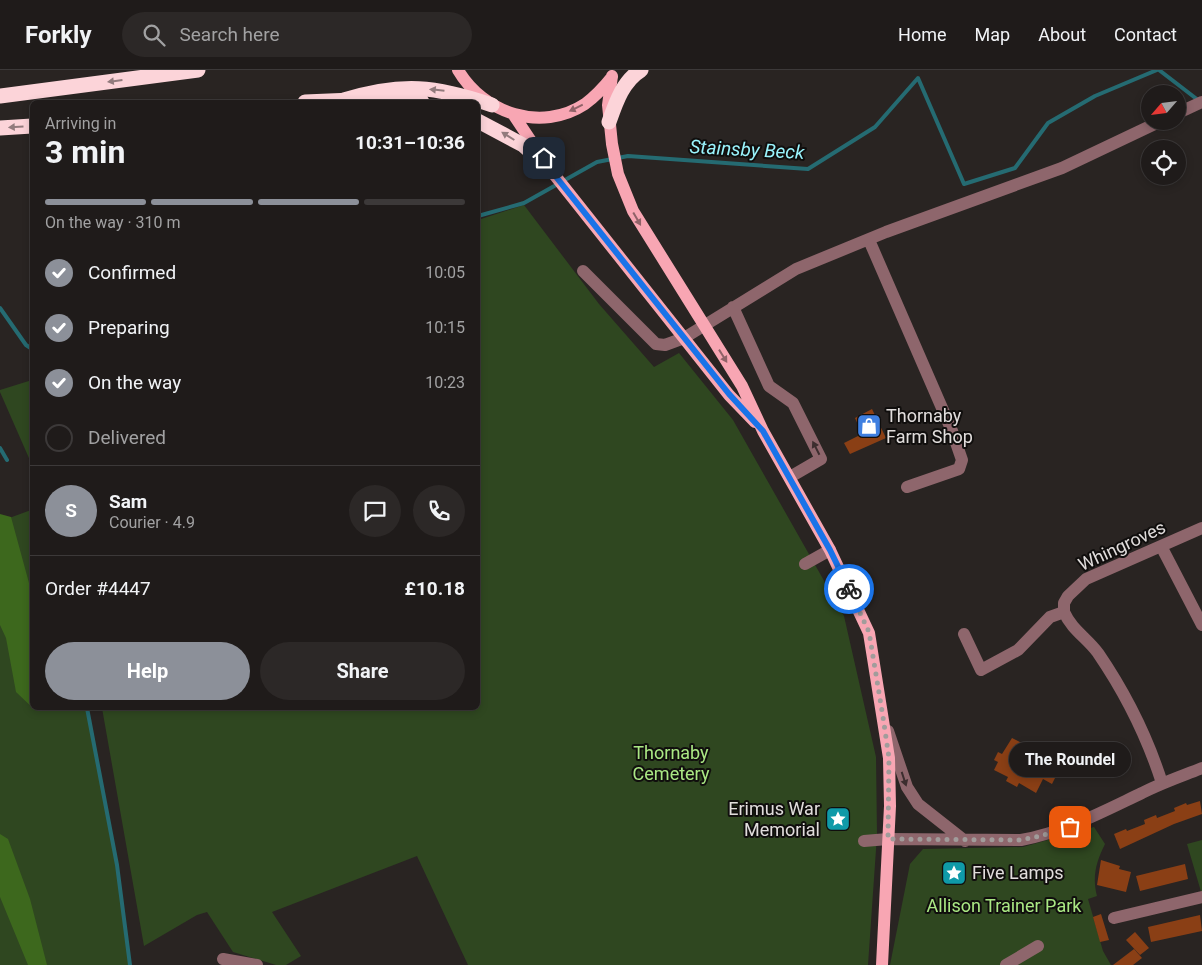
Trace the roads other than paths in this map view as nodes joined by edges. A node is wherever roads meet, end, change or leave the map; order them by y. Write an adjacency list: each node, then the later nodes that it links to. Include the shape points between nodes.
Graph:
1 (198, 70): 5 (highway, one-way to 5)
2 (458, 70): 11 (main road, via 466,83)
3 (641, 70): 15 (highway, via 627,82)
4 (614, 73): 13 (main road, one-way to 13, via 599,93 565,114 533,118); 15 (main road, via 608,105)
5 (0, 96)
6 (344, 100): 7 (highway); 8 (highway, one-way to 6, via 457,93 415,88 368,92)
7 (406, 100)
8 (477, 100)
9 (480, 101): 11 (highway, one-way to 9)
10 (1202, 102): 12 (street)
11 (492, 105): 13 (main road)
12 (1186, 109)
13 (513, 114): 19 (main road)
14 (480, 121): 19 (highway, one-way to 14, via 522,145)
15 (609, 122): 23 (main road, one-way to 23, via 618,174 633,211)
16 (30, 126): 17 (highway, one-way to 17)
17 (0, 128)
18 (1142, 130): 20 (street, via 1062,168)
19 (551, 170): 24 (main road)
20 (869, 240): 22 (street, via 796,270); 27 (street, via 962,460 959,469)
21 (584, 271): 24 (street, via 656,344 665,345)
22 (733, 307): 23 (street); 26 (street, one-way to 22, via 821,459 793,402 769,386)
23 (704, 326): 24 (street); 25 (main road, one-way to 25, via 742,386)
24 (684, 338): 25 (main road)
25 (763, 431): 26 (main road)
26 (790, 477): 30 (main road)
27 (907, 487)
28 (1202, 528): 29 (street, Whingroves)
29 (1161, 546): 32 (street, Whingroves, via 1086,580 1068,596); 33 (street)
30 (830, 550): 31 (street); 35 (main road, via 869,632)
31 (805, 564)
32 (1064, 612): 34 (street, via 1050,618 1018,650 982,670); 37 (street, via 1070,624 1096,650 1128,699)
33 (1202, 625)
34 (964, 634)
35 (883, 717): 38 (main road, via 889,758); 40 (street, one-way to 40, via 907,787 918,804)
36 (1202, 768): 37 (street)
37 (1162, 783): 40 (street, via 1076,824 1040,836 1021,840)
38 (888, 839): 39 (street); 40 (street); 46 (main road)
39 (864, 841)
40 (965, 841)
41 (1202, 897): 42 (street)
42 (1114, 918)
43 (1038, 946): 47 (street)
44 (223, 959): 45 (street)
45 (257, 965)
46 (882, 965)
47 (1006, 965)

